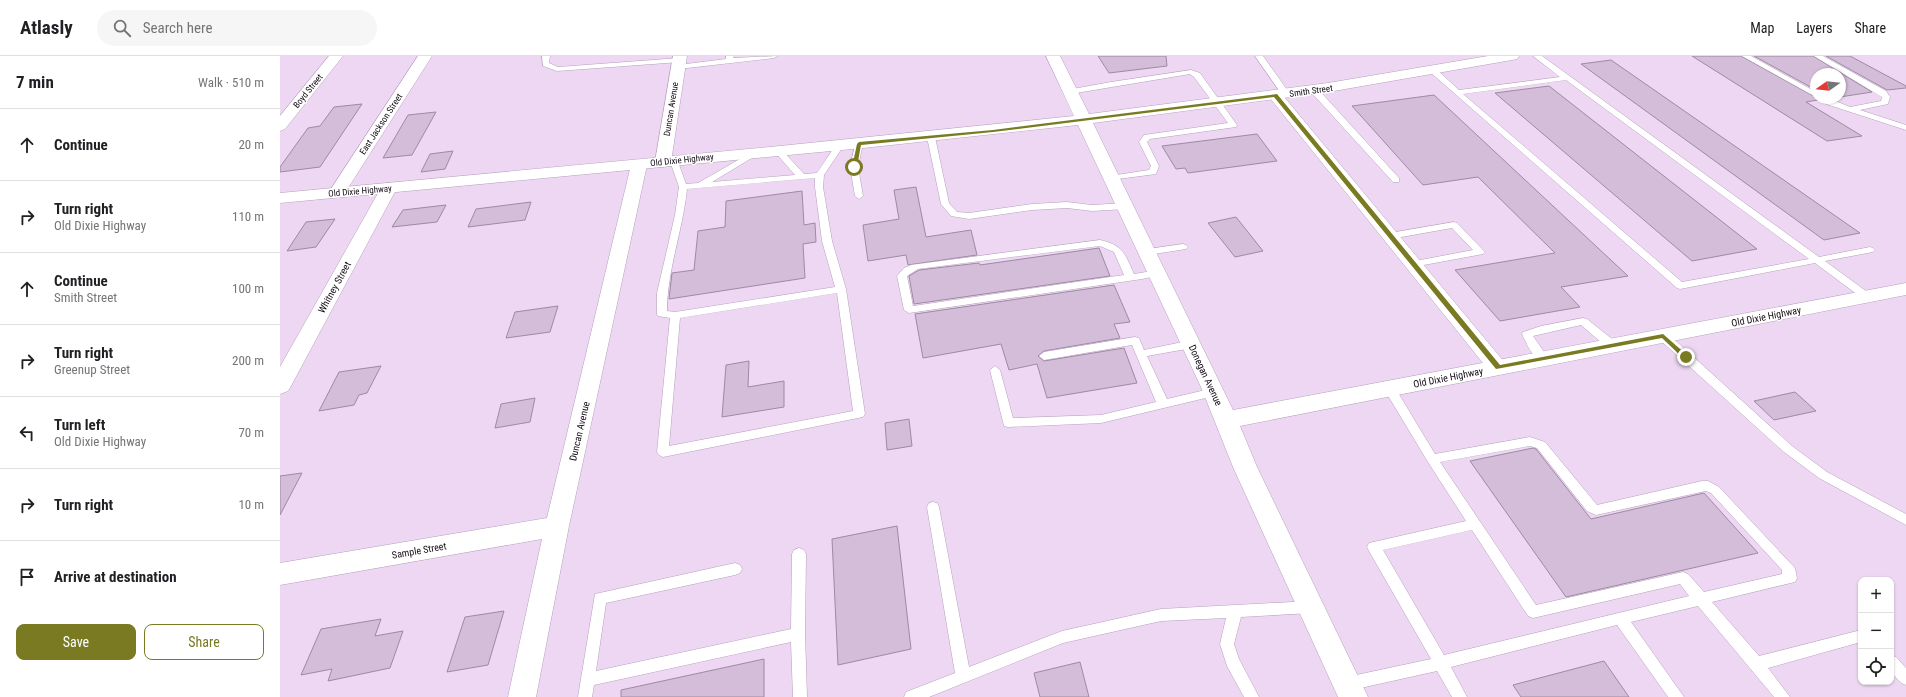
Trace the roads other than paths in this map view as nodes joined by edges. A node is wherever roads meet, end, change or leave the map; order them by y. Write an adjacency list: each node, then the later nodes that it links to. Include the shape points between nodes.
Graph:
1 (336, 56): 24 (street, Boyd Street)
2 (425, 56): 40 (street, East Jackson Street)
3 (546, 56): 12 (lane, via 546,64 557,69)
4 (774, 56): 11 (lane)
5 (1053, 56): 16 (street, Donegan Avenue)
6 (1259, 56): 19 (lane)
7 (1512, 56): 13 (street, Smith Street)
8 (1537, 56): 14 (lane)
9 (1746, 56): 18 (lane)
10 (1818, 56): 22 (lane, via 1886,97 1884,102)
11 (730, 58): 12 (lane)
12 (680, 61): 31 (street, Duncan Avenue)
13 (1433, 71): 15 (street, Smith Street); 17 (lane)
14 (1566, 78): 17 (lane); 48 (lane)
15 (1314, 90): 19 (street, Smith Street); 36 (lane)
16 (1070, 92): 20 (lane, via 1191,72 1197,75); 23 (street, Donegan Avenue)
17 (1458, 92): 48 (lane, via 1680,286)
18 (1810, 92)
19 (1280, 95): 20 (street, Smith Street); 44 (street)
20 (1217, 103): 23 (street, Smith Street); 35 (lane, via 1233,125 1147,137 1143,142 1155,166 1153,172)
21 (1837, 104): 22 (lane)
22 (1850, 109): 25 (lane)
23 (1084, 119): 26 (street, Old Dixie Highway); 35 (street, Donegan Avenue)
24 (280, 126)
25 (1906, 128)
26 (931, 137): 27 (street, Old Dixie Highway); 43 (lane, via 945,204 954,214 969,216 1067,205 1092,208)
27 (859, 144): 28 (street, Old Dixie Highway); 41 (lane, via 854,167)
28 (840, 145): 29 (street, Old Dixie Highway); 33 (lane)
29 (778, 151): 30 (street, Old Dixie Highway); 34 (lane)
30 (752, 154): 31 (street, Old Dixie Highway); 37 (lane)
31 (668, 162): 32 (street, Old Dixie Highway); 38 (lane)
32 (639, 165): 39 (street, Old Dixie Highway); 73 (street, Duncan Avenue)
33 (820, 175): 34 (lane); 52 (lane, via 819,187 827,241)
34 (802, 177): 37 (lane)
35 (1112, 178): 43 (street, Donegan Avenue)
36 (1396, 180)
37 (700, 185): 38 (lane)
38 (683, 187): 55 (lane, via 680,215 662,293 662,314)
39 (389, 188): 40 (street, Old Dixie Highway); 64 (street, Whitney Street)
40 (337, 192): 42 (street, Old Dixie Highway)
41 (860, 196)
42 (280, 198)
43 (1126, 206): 47 (street, Donegan Avenue)
44 (1390, 236): 49 (street); 49 (lane, via 1454,225 1480,252)
45 (1183, 247): 47 (lane)
46 (1870, 250): 48 (lane)
47 (1148, 252): 50 (street, Donegan Avenue)
48 (1816, 261): 54 (lane)
49 (1413, 264): 62 (street)
50 (1158, 273): 51 (lane); 57 (street, Donegan Avenue)
51 (1130, 277): 51 (lane, via 909,310 902,276 913,267 1100,243 1117,248)
52 (841, 289): 55 (lane); 55 (lane, via 859,414 662,452)
53 (1906, 289): 54 (street, Old Dixie Highway)
54 (1866, 296): 56 (street, Old Dixie Highway)
55 (675, 316)
56 (1663, 336): 58 (street, Old Dixie Highway); 71 (lane, via 1788,449 1823,475)
57 (1192, 344): 59 (lane); 66 (street, Donegan Avenue)
58 (1613, 346): 61 (street, Old Dixie Highway); 61 (lane, via 1583,321 1527,334)
59 (1141, 354): 60 (lane, via 1135,341); 67 (lane)
60 (1044, 356)
61 (1544, 359): 62 (street, Old Dixie Highway)
62 (1498, 368): 65 (street, Old Dixie Highway)
63 (995, 370): 67 (lane, via 1008,423 1101,419)
64 (280, 386)
65 (1390, 389): 68 (street, Old Dixie Highway); 69 (lane)
66 (1214, 392): 67 (lane); 68 (street, Donegan Avenue)
67 (1164, 404)
68 (1226, 420): 78 (street, Donegan Avenue, via 1245,467)
69 (1432, 459): 72 (lane); 77 (lane, via 1523,442 1536,442 1596,510 1708,486 1715,490 1788,568 1790,578)
70 (933, 507): 86 (lane)
71 (1906, 520)
72 (1475, 524): 77 (lane, via 1533,612 1683,578); 83 (lane, via 1374,547)
73 (557, 526): 76 (street, Sample Street); 90 (street, Duncan Avenue)
74 (799, 554): 81 (lane)
75 (735, 569): 88 (lane, via 600,598)
76 (280, 574)
77 (1700, 599): 80 (lane); 84 (lane)
78 (1311, 607): 79 (lane); 89 (street, Donegan Avenue)
79 (1235, 611): 86 (lane, via 1161,615 1062,637); 94 (lane, via 1227,644 1232,661)
80 (1620, 618): 83 (lane); 96 (lane)
81 (798, 634): 88 (lane); 92 (lane)
82 (1858, 637): 84 (lane)
83 (1441, 664): 89 (lane); 95 (lane)
84 (1756, 664): 97 (lane)
85 (1894, 665): 87 (lane)
86 (963, 676): 93 (lane)
87 (1906, 678)
88 (587, 680): 91 (lane)
89 (1350, 690)
90 (522, 697)
91 (585, 697)
92 (800, 697)
93 (910, 697)
94 (1252, 697)
95 (1460, 697)
96 (1678, 697)
97 (1783, 697)

